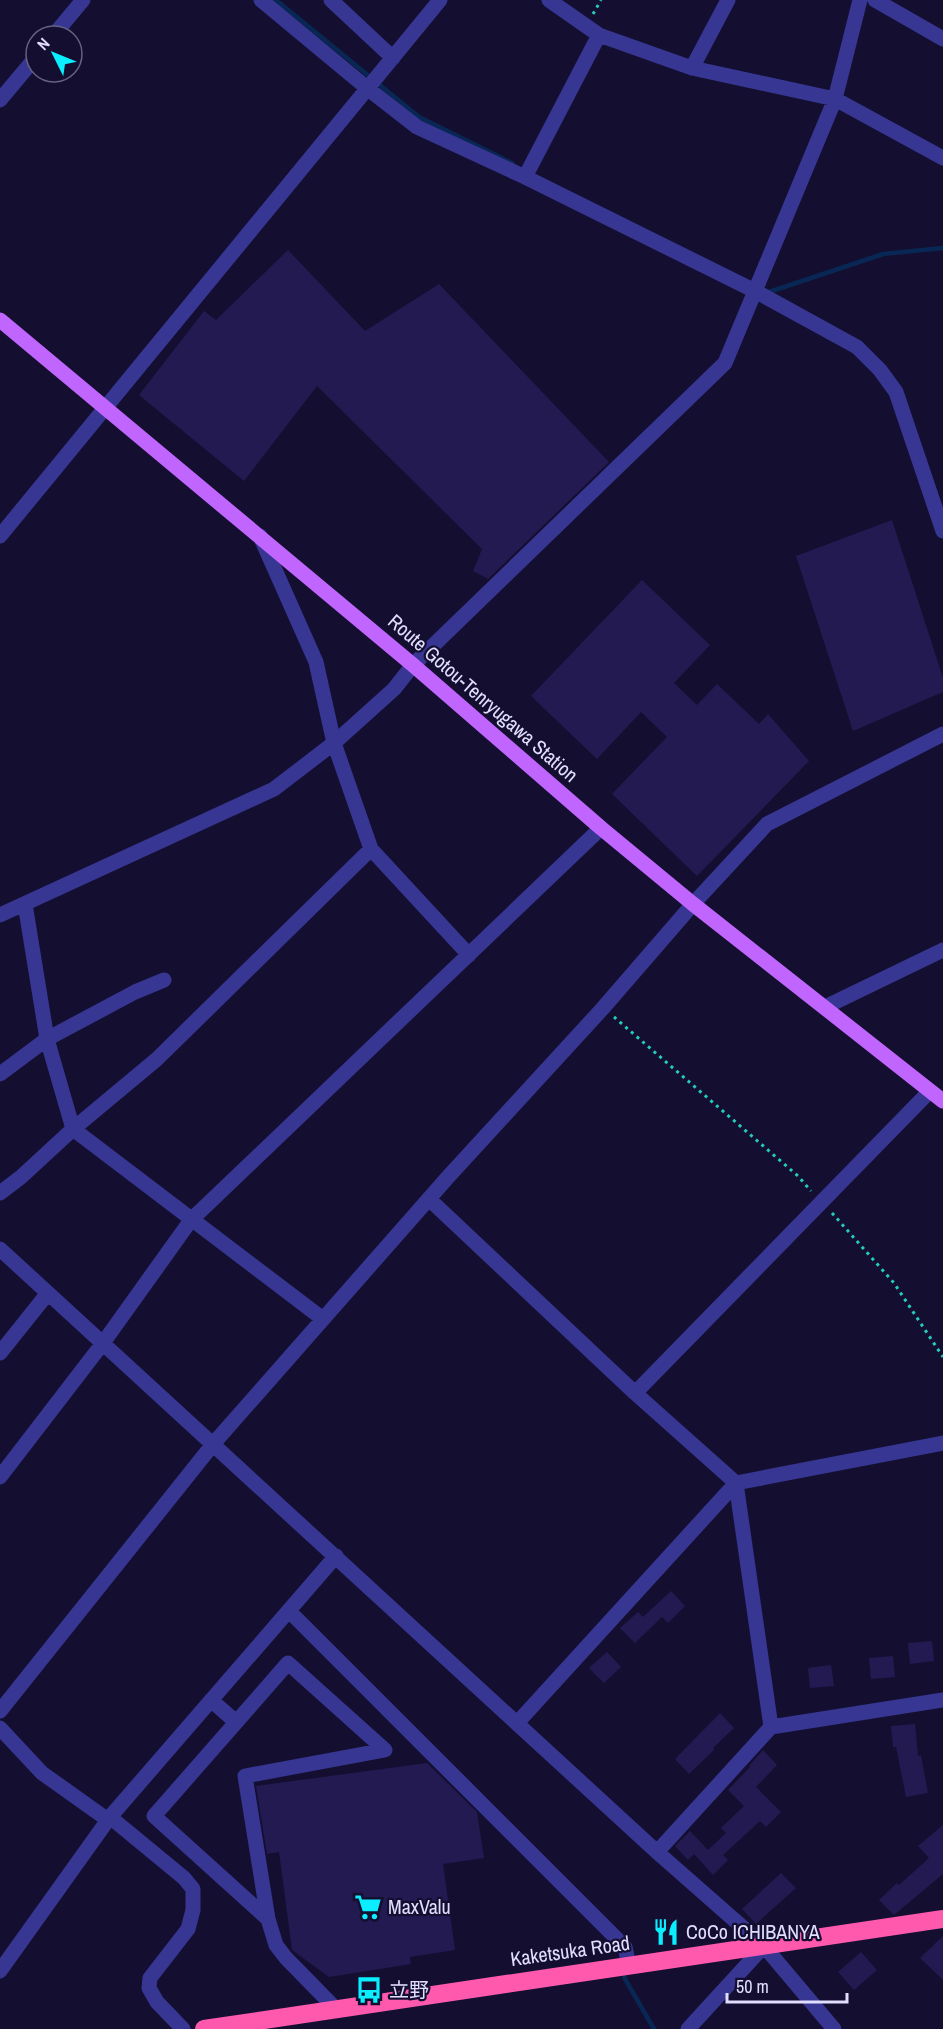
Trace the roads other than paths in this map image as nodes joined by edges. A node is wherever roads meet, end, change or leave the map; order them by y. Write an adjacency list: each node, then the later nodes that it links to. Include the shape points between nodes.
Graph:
1 (83, 0): 9 (street)
2 (261, 0): 15 (street)
3 (331, 0): 12 (street)
4 (440, 0): 12 (street)
5 (549, 0): 10 (street)
6 (728, 0): 13 (street)
7 (860, 0): 16 (street)
8 (875, 0): 11 (street)
9 (63, 24)
10 (599, 35): 13 (street); 19 (street)
11 (943, 39)
12 (393, 57): 15 (street)
13 (692, 68): 16 (street)
14 (24, 71): 17 (street)
15 (367, 88): 19 (street, via 417,127); 22 (street)
16 (834, 99): 18 (street); 20 (street)
17 (0, 100)
18 (943, 158)
19 (525, 177): 20 (street)
20 (755, 291): 23 (street, via 857,347 880,370 896,392); 26 (street, via 725,363)
21 (0, 320): 22 (main road, Route Gotou-Tenryugawa Station)
22 (106, 408): 24 (street); 25 (main road, Route Gotou-Tenryugawa Station)
23 (943, 531)
24 (0, 536)
25 (260, 536): 26 (main road, Route Gotou-Tenryugawa Station); 28 (street, via 316,662)
26 (413, 665): 28 (street, via 394,690); 29 (main road, Route Gotou-Tenryugawa Station)
27 (943, 734): 32 (street, via 766,824)
28 (334, 743): 30 (street); 31 (street, via 274,789)
29 (601, 828): 32 (main road, Route Gotou-Tenryugawa Station); 35 (street)
30 (371, 849): 35 (street); 42 (street, via 157,1059)
31 (25, 904): 33 (street); 38 (street)
32 (693, 904): 37 (main road, Route Gotou-Tenryugawa Station); 44 (street)
33 (0, 915)
34 (943, 950): 37 (street)
35 (469, 955): 45 (street)
36 (164, 980): 38 (street)
37 (825, 1007): 40 (main road, Route Gotou-Tenryugawa Station)
38 (47, 1039): 39 (street); 42 (street)
39 (0, 1074)
40 (930, 1091): 41 (main road, Route Gotou-Tenryugawa Station); 51 (street)
41 (943, 1101)
42 (73, 1129): 43 (street); 45 (street)
43 (0, 1193)
44 (429, 1199): 48 (street); 51 (street)
45 (191, 1220): 48 (street); 49 (street)
46 (0, 1249): 47 (street)
47 (48, 1293): 49 (street); 50 (street)
48 (323, 1319): 52 (street)
49 (103, 1342): 52 (street); 54 (street)
50 (0, 1353)
51 (635, 1393): 55 (street)
52 (214, 1443): 56 (street); 60 (street)
53 (943, 1443): 55 (street)
54 (0, 1477)
55 (736, 1483): 62 (street); 63 (street)
56 (336, 1556): 57 (street); 62 (street)
57 (288, 1611): 58 (street); 70 (street, via 626,1947)
58 (211, 1700): 61 (street); 65 (street)
59 (943, 1700): 63 (street)
60 (0, 1711)
61 (236, 1722): 67 (street, via 154,1816); 67 (street, via 288,1663 385,1750 244,1776)
62 (518, 1722): 66 (street)
63 (771, 1727): 66 (street)
64 (0, 1728): 65 (street, via 42,1773)
65 (109, 1818): 71 (street); 73 (street, via 193,1889 188,1929 150,1978 149,1988)
66 (657, 1852): 69 (street)
67 (268, 1919): 72 (street, via 276,1945)
68 (943, 1919): 69 (highway, Kaketsuka Road)
69 (764, 1947): 70 (highway, Kaketsuka Road); 75 (street); 76 (street)
70 (625, 1966): 72 (highway, Kaketsuka Road)
71 (0, 1971)
72 (336, 2009): 74 (highway, Kaketsuka Road)
73 (183, 2029)
74 (204, 2029)
75 (688, 2029)
76 (834, 2029)

